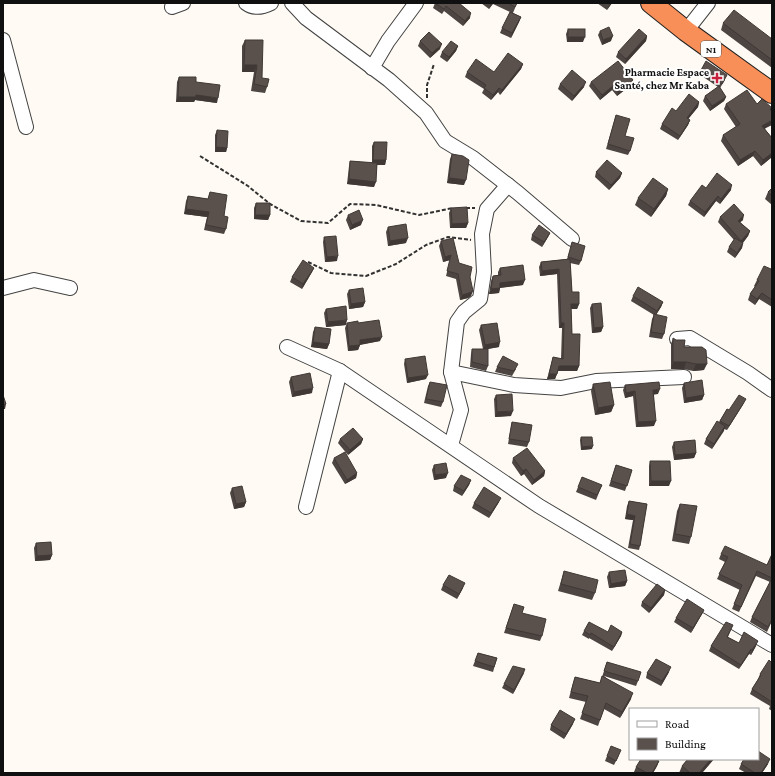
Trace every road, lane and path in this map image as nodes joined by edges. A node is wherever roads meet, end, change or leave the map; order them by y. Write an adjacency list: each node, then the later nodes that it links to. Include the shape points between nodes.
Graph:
1 (246, 3): 2 (street, via 250,6 264,7)
2 (271, 3)
3 (292, 3): 10 (street, via 306,18)
4 (416, 3): 10 (street)
5 (651, 3): 7 (highway, N1)
6 (708, 3): 7 (street)
7 (686, 31): 11 (highway, N1)
8 (3, 40): 13 (street)
9 (434, 64): 12 (path, via 427,85)
10 (372, 68): 12 (street)
11 (772, 93)
12 (426, 113): 15 (street, via 445,141 473,158)
13 (26, 127)
14 (200, 156): 16 (path, via 248,186 270,204 301,220 328,223 350,204 376,205 418,215 453,208)
15 (508, 185): 16 (street); 17 (street)
16 (487, 209): 18 (street)
17 (572, 239)
18 (482, 242): 19 (path, via 448,237 426,245 396,264 366,276 331,273); 25 (street, via 484,272 480,299 464,312 457,322)
19 (308, 262)
20 (3, 288): 21 (street, via 34,280)
21 (70, 288)
22 (677, 339): 27 (street, via 690,338)
23 (287, 347): 24 (street)
24 (340, 371): 28 (street); 29 (street)
25 (451, 372): 26 (street, via 514,385 561,388 596,381); 28 (street, via 461,410)
26 (684, 377)
27 (772, 390)
28 (451, 445): 30 (street, via 539,506)
29 (306, 507)
30 (772, 645)

